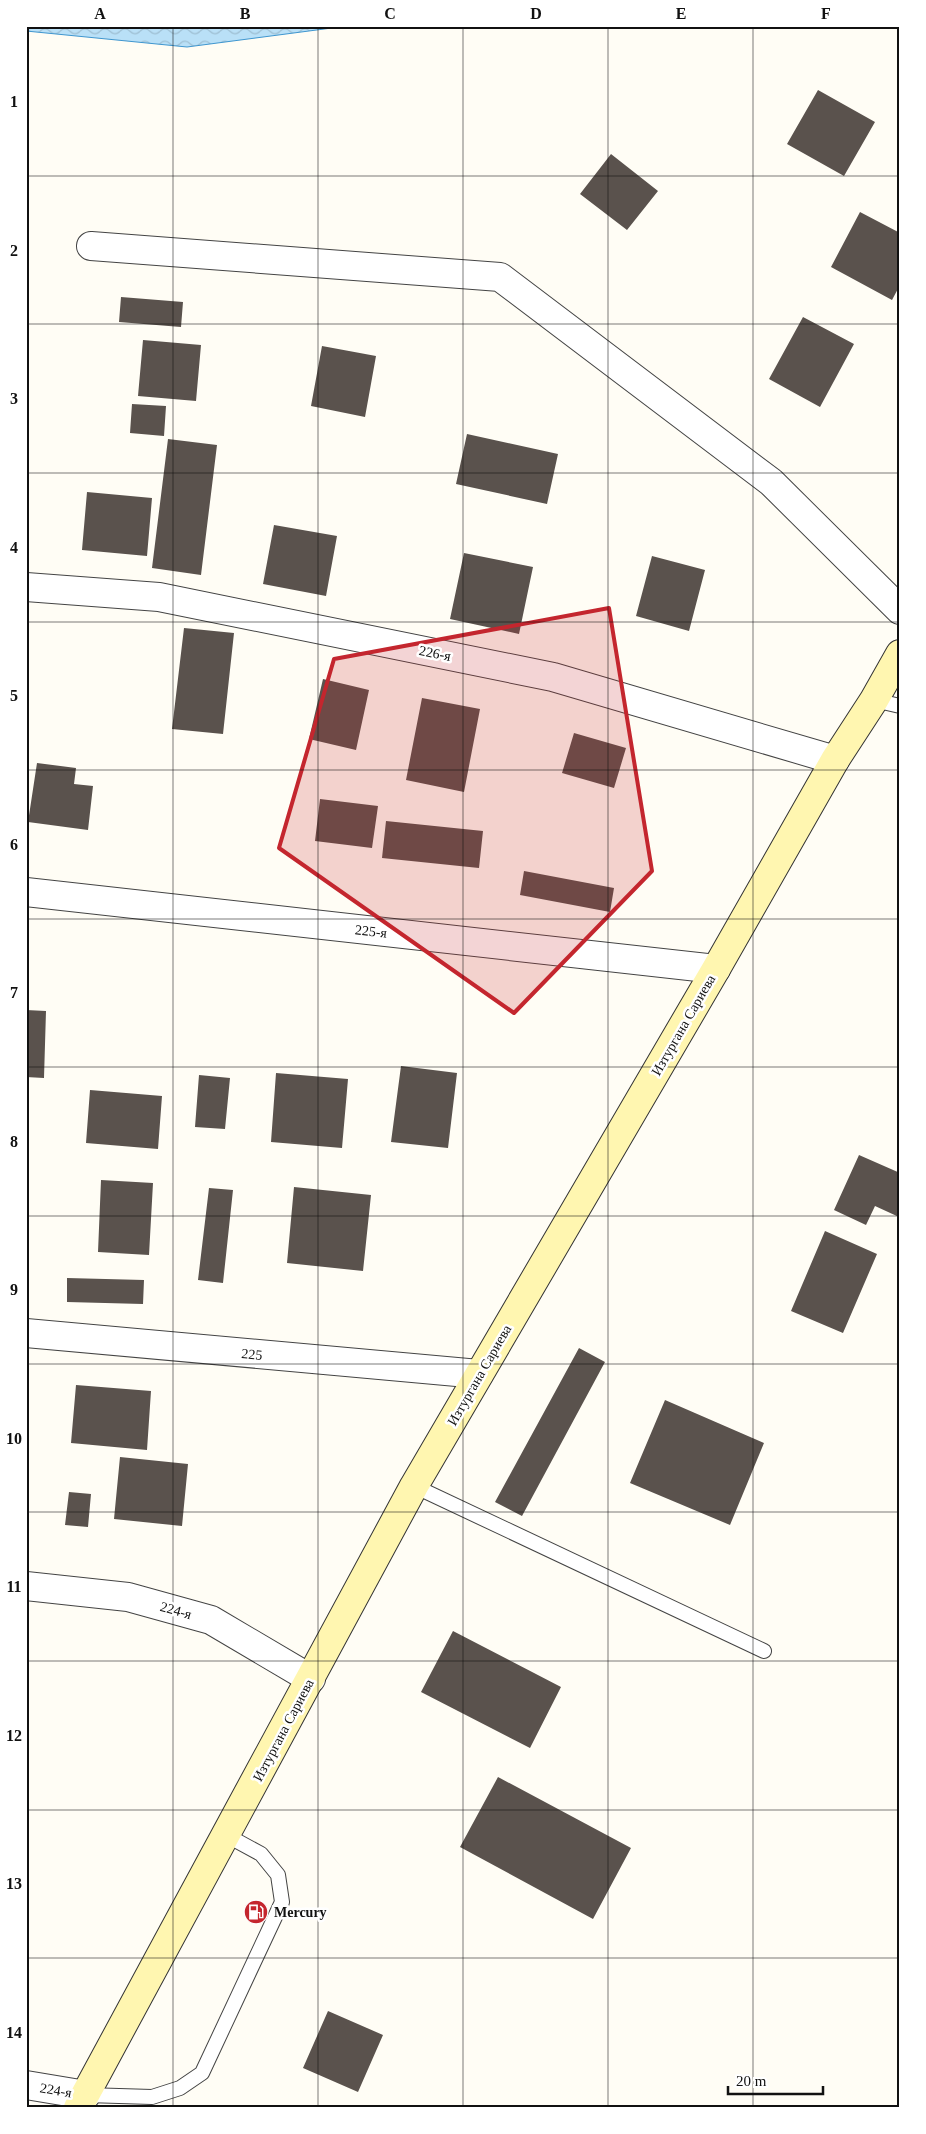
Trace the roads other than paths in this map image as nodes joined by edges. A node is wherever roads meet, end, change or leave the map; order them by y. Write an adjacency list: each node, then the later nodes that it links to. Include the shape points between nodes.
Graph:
1 (91, 246): 3 (street, via 500,277 771,482)
2 (26, 587): 7 (street, 226-я, via 159,597 553,677)
3 (900, 610)
4 (900, 654): 5 (street, Изтургана Сариева)
5 (874, 700): 6 (lane); 7 (street, Изтургана Сариева)
6 (900, 706)
7 (835, 760): 9 (street, Изтургана Сариева)
8 (26, 892): 9 (street, 225-я)
9 (716, 969): 11 (street, Изтургана Сариева)
10 (26, 1333): 11 (street, 225)
11 (479, 1374): 12 (street, Изтургана Сариева)
12 (414, 1486): 14 (lane); 15 (street, Изтургана Сариева)
13 (26, 1586): 15 (street, 224-я, via 128,1597 212,1620)
14 (764, 1651)
15 (311, 1679): 16 (street, Изтургана Сариева)
16 (226, 1835): 18 (street, Изтургана Сариева); 18 (lane, via 261,1854 278,1875 282,1902 202,2073 180,2088 152,2097)
17 (26, 2085): 18 (street, 224-я)
18 (82, 2101)

